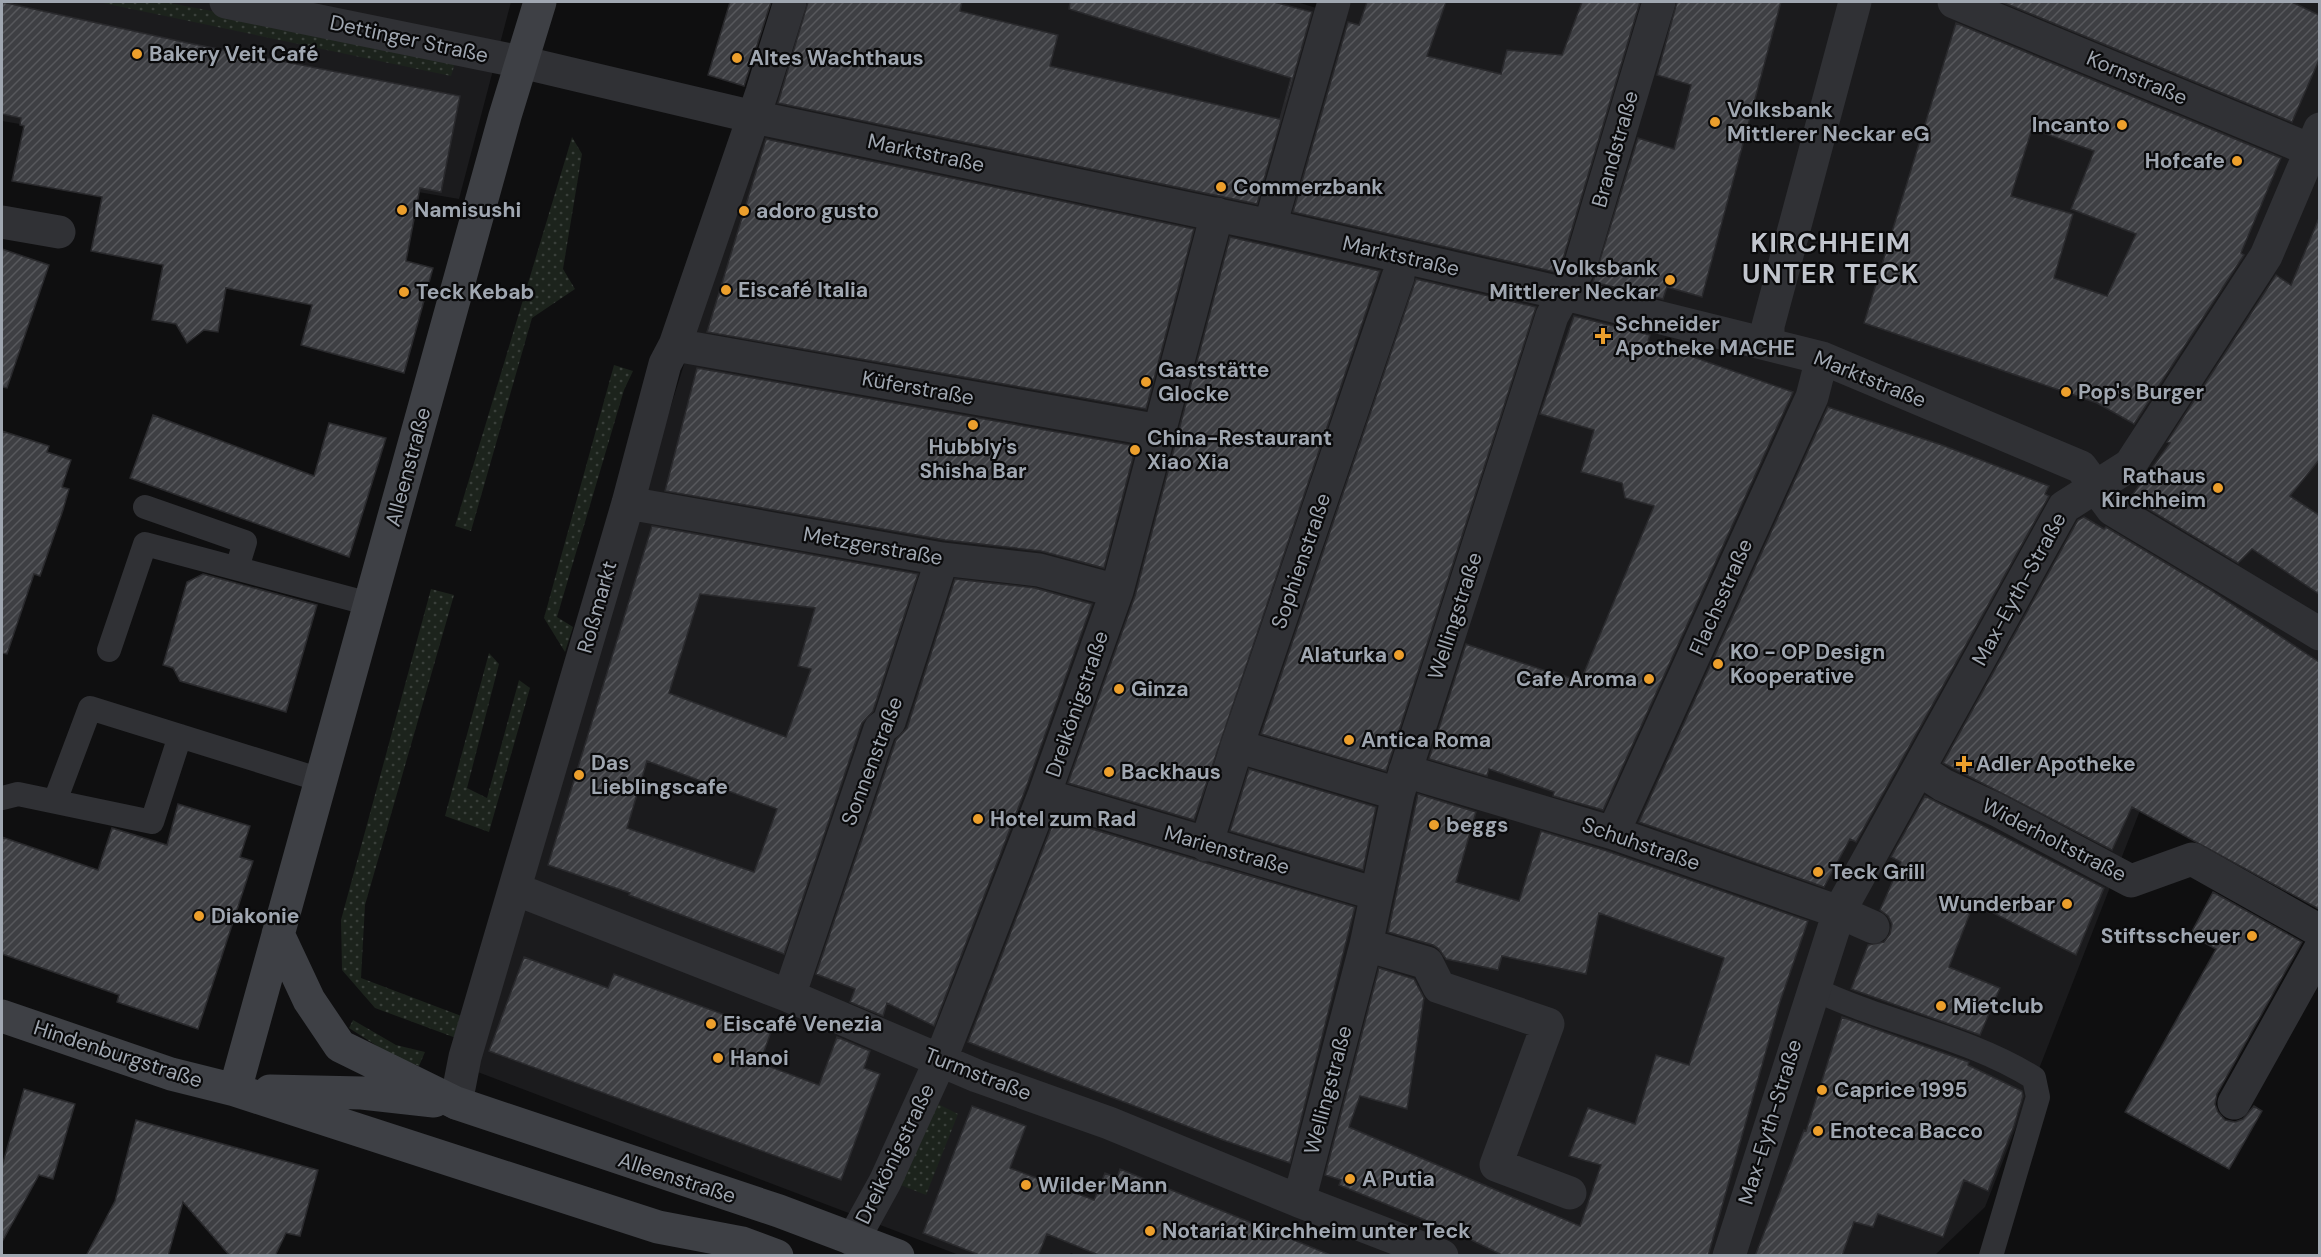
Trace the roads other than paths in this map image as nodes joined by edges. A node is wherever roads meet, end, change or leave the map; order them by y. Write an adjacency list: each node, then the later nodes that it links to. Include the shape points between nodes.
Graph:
1 (226, 2): 8 (street, Dettinger Straße)
2 (540, 2): 8 (main road, Alleenstraße)
3 (790, 2): 9 (street, Roßmarkt)
4 (1333, 2): 13 (street)
5 (1659, 2): 16 (street, Brandstraße, via 1580,266)
6 (1856, 2): 17 (street, via 1768,326)
7 (1954, 2): 10 (street, Kornstraße)
8 (521, 62): 9 (street, Marktstraße); 27 (main road, Alleenstraße)
9 (754, 117): 11 (street, Marktstraße); 18 (street, Roßmarkt)
10 (2316, 144): 21 (street, Max-Eyth-Straße, via 2266,256 2130,465)
11 (1217, 214): 13 (street, Marktstraße); 20 (street, Dreikönigstraße)
12 (2, 222): 14 (street)
13 (1270, 226): 16 (street, Marktstraße)
14 (59, 232)
15 (1398, 277): 31 (street, Sophienstraße)
16 (1565, 294): 17 (street, Marktstraße); 34 (street, Wellingstraße, via 1552,316)
17 (1768, 343): 19 (street, Marktstraße)
18 (670, 355): 20 (street, Küferstraße); 22 (street, Roßmarkt)
19 (1822, 358): 21 (street, Marktstraße, via 2080,467); 38 (street, Flachsstraße, via 1812,397)
20 (1160, 431): 26 (street, Dreikönigstraße)
21 (2096, 487): 28 (street, Marktstraße, via 2112,509); 32 (street, Max-Eyth-Straße, via 2064,507)
22 (628, 503): 24 (street, Metzgerstraße); 40 (street, Roßmarkt)
23 (145, 507): 25 (lane, via 245,542)
24 (942, 559): 26 (street, Metzgerstraße, via 1039,570); 49 (street, Sonnenstraße, via 889,722 880,729)
25 (237, 568): 27 (lane); 29 (lane, via 145,544)
26 (1117, 591): 35 (street, Dreikönigstraße)
27 (370, 604): 33 (main road, Alleenstraße)
28 (2319, 634)
29 (110, 650)
30 (180, 736): 33 (lane); 37 (lane, via 152,822); 37 (lane, via 90,708)
31 (1237, 746): 34 (street, Schuhstraße); 39 (street, Sophienstraße)
32 (1919, 769): 42 (street, Max-Eyth-Straße); 44 (street, Widerholtstraße, via 2131,881 2192,859)
33 (321, 780): 45 (main road, Alleenstraße)
34 (1402, 783): 38 (street, Schuhstraße); 41 (street, Wellingstraße)
35 (1044, 795): 39 (street, Marienstraße); 51 (street, Dreikönigstraße)
36 (2, 798): 37 (lane, via 18,794)
37 (55, 801)
38 (1613, 833): 42 (street, Schuhstraße)
39 (1206, 845): 41 (street, Marienstraße)
40 (515, 889): 49 (street, Turmstraße); 53 (street, Roßmarkt, via 465,1057)
41 (1376, 894): 46 (street, Wellingstraße)
42 (1839, 912): 43 (street, Schuhstraße); 48 (street, Max-Eyth-Straße)
43 (1873, 927)
44 (2319, 931)
45 (278, 934): 52 (main road, Alleenstraße); 53 (main road, Alleenstraße, via 309,1000 340,1046)
46 (1366, 945): 55 (street, via 1426,963 1439,987 1548,1024 1496,1165); 56 (street, Wellingstraße)
47 (2319, 949): 54 (street)
48 (1812, 988): 63 (street, Max-Eyth-Straße); 64 (lane, via 1845,1004 2007,1061 2034,1078 2038,1097)
49 (789, 996): 51 (street, Turmstraße)
50 (2, 1016): 52 (main road, Hindenburgstraße, via 162,1072)
51 (940, 1061): 56 (street, Turmstraße, via 1109,1123); 58 (street, Dreikönigstraße)
52 (235, 1090): 53 (main road, Alleenstraße, via 362,1093); 57 (main road, Alleenstraße)
53 (456, 1103): 58 (main road, Alleenstraße, via 779,1212)
54 (2234, 1103)
55 (1570, 1192)
56 (1299, 1201): 62 (street, Turmstraße)
57 (658, 1227): 59 (main road, Alleenstraße); 60 (main road, Alleenstraße, via 742,1243)
58 (850, 1248): 61 (main road, Alleenstraße)
59 (686, 1256)
60 (777, 1256)
61 (898, 1256)
62 (1442, 1256)
63 (1729, 1256)
64 (1991, 1256)

